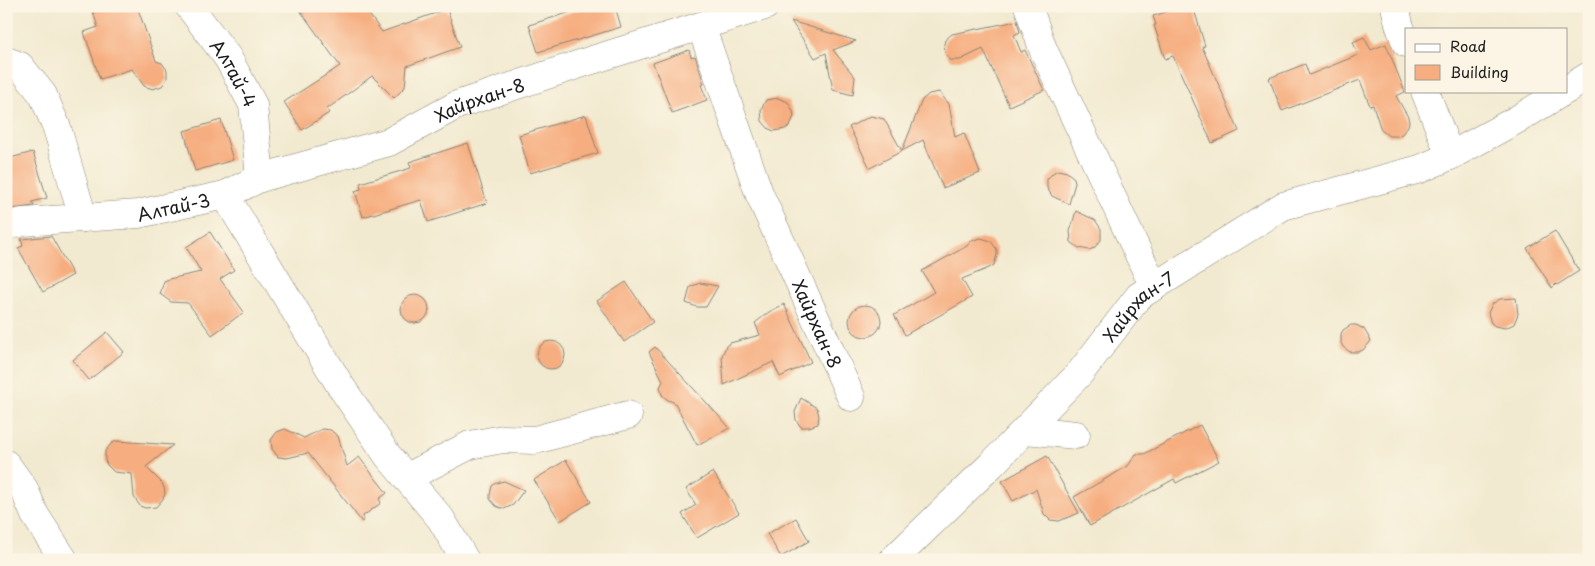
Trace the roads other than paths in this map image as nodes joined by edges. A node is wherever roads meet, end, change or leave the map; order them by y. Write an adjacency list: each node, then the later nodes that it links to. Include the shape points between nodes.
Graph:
1 (189, 6): 13 (street, Алтай-4, via 228,58 253,105)
2 (765, 6): 5 (street, Хайрхан-8)
3 (1028, 6): 17 (street, via 1043,49)
4 (1395, 6): 6 (street)
5 (701, 26): 13 (street, Хайрхан-8, via 458,106 389,142); 18 (street, Хайрхан-8, via 759,193)
6 (1405, 40)
7 (6, 61): 15 (street, via 20,66 43,95 57,128)
8 (1589, 76): 9 (street, Хайрхан-7)
9 (1568, 89)
10 (1425, 92): 12 (street)
11 (1563, 92): 12 (street, Хайрхан-7)
12 (1450, 156): 17 (street, Хайрхан-7, via 1420,170 1283,206)
13 (260, 178): 14 (street, Алтай-3)
14 (225, 195): 15 (street, Алтай-3, via 138,214); 23 (street, via 340,385)
15 (83, 218): 16 (street, Алтай-3)
16 (6, 226)
17 (1154, 287): 20 (street, Хайрхан-7, via 1139,296 1080,373)
18 (851, 397)
19 (628, 415): 23 (street, via 535,440 503,438 470,445)
20 (1026, 430): 21 (street); 26 (street, Хайрхан-7)
21 (1076, 435)
22 (6, 464): 24 (street)
23 (406, 478): 25 (street, via 441,519)
24 (64, 560)
25 (465, 560)
26 (894, 560)

